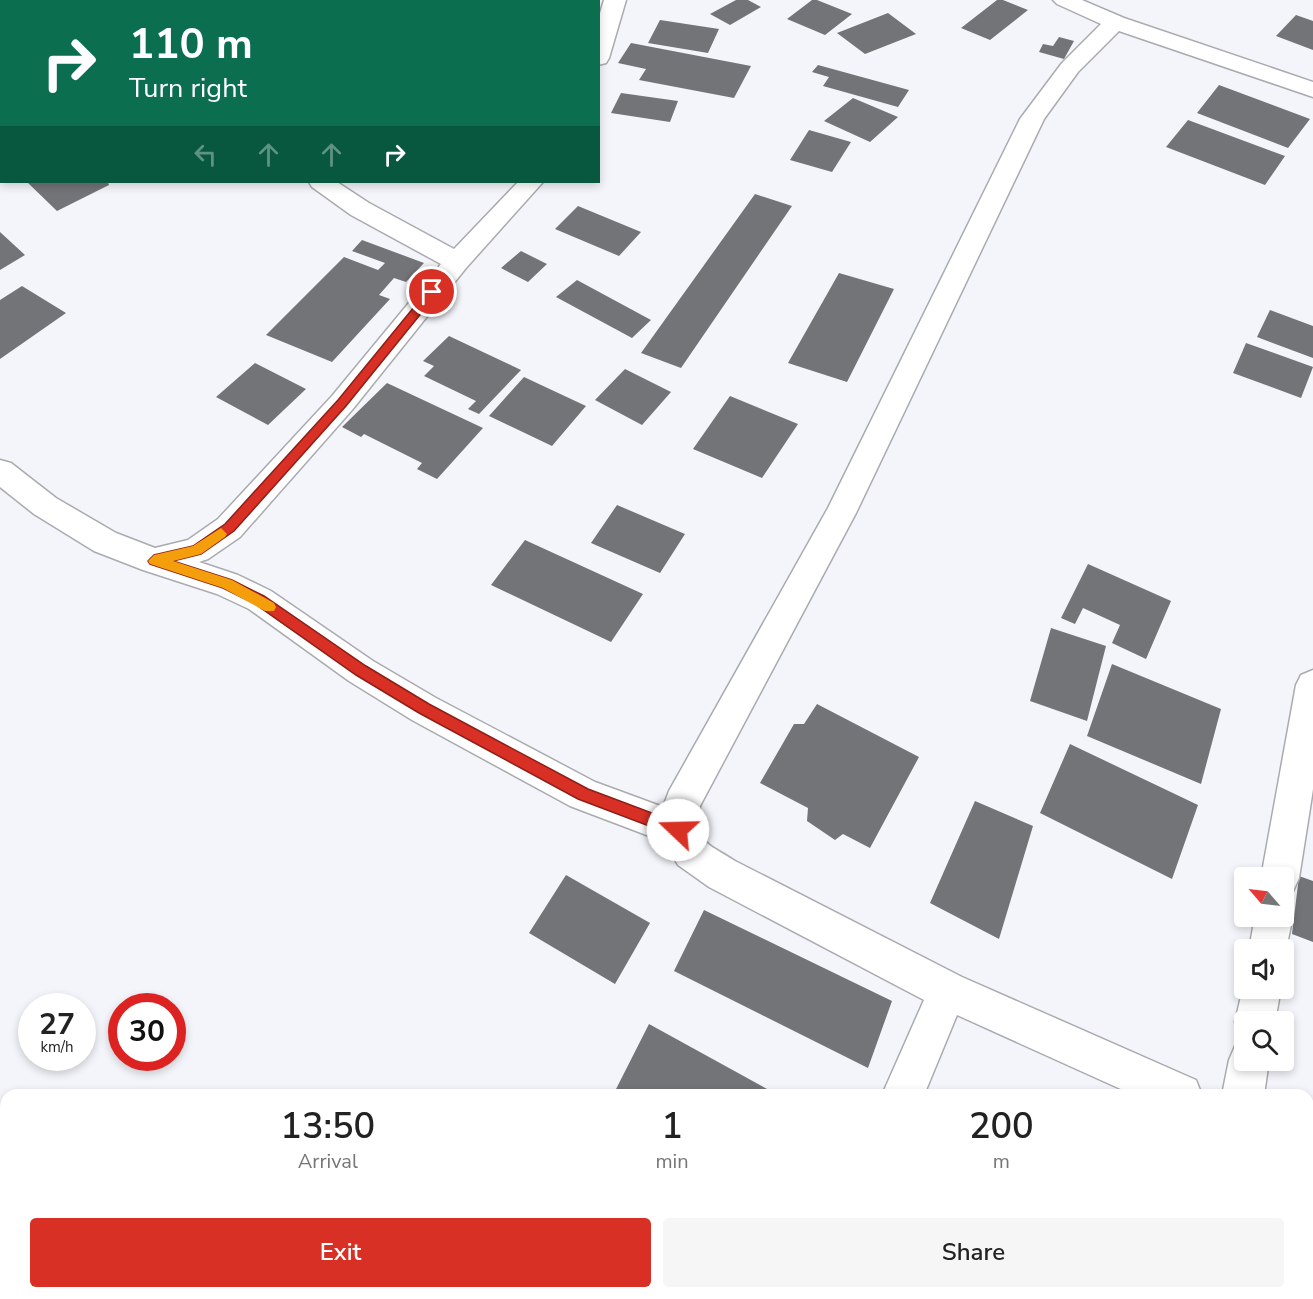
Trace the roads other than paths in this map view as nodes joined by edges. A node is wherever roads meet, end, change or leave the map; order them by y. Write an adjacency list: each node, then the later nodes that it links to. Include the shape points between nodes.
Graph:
1 (615, 0): 4 (street)
2 (1064, 0): 3 (street)
3 (1116, 23): 5 (street); 12 (street, via 1086,48 1032,119 841,513 682,803)
4 (600, 51)
5 (1313, 90)
6 (322, 183): 8 (street, via 368,214)
7 (530, 183): 8 (street)
8 (457, 262): 10 (street, via 342,403 229,528 196,550)
9 (0, 471): 10 (street, via 45,506 105,542)
10 (154, 561): 12 (street, via 227,584 260,600 361,671 424,709 583,794)
11 (1313, 686): 13 (street)
12 (678, 830): 14 (street, via 691,853 722,874)
13 (1282, 867)
14 (948, 991): 16 (street); 17 (street)
15 (1247, 1071): 18 (street)
16 (906, 1089)
17 (1168, 1089)
18 (1244, 1089)

